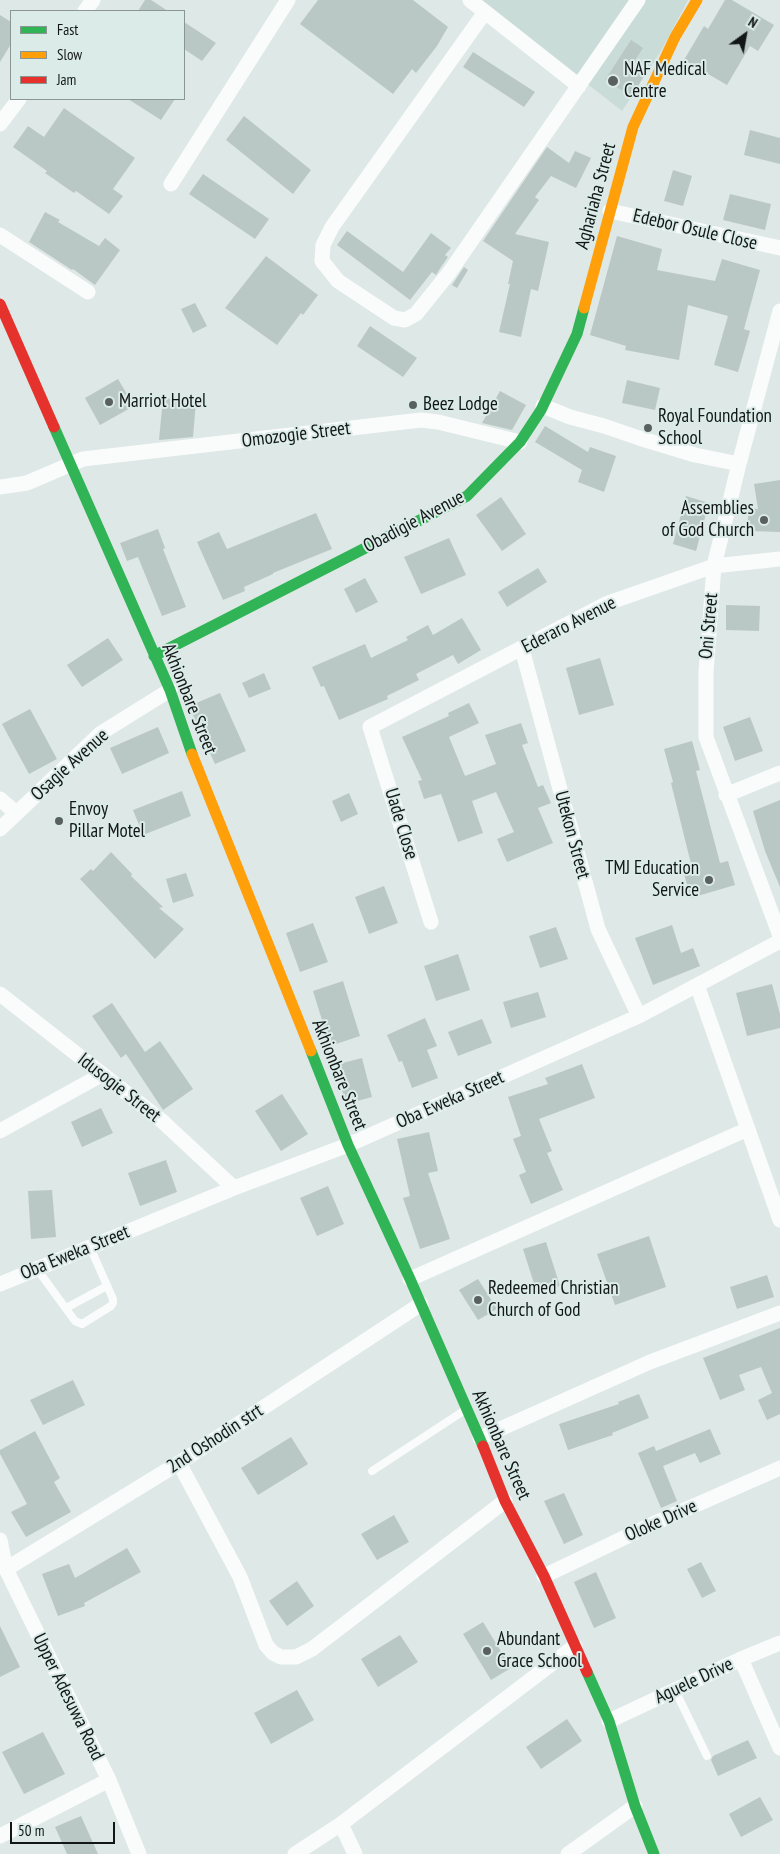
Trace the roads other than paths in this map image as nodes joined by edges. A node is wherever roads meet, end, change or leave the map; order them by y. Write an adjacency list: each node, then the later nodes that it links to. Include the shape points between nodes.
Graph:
1 (288, 0): 9 (street)
2 (470, 0): 5 (street)
3 (638, 0): 6 (street)
4 (697, 0): 10 (street, Aghariaha Street, via 675,37 633,127)
5 (485, 12): 6 (street); 6 (street, via 332,227 323,245 322,261 338,281 394,318 405,320 416,314 449,273)
6 (580, 86)
7 (18, 100): 8 (street)
8 (0, 124)
9 (171, 184)
10 (610, 211): 12 (street, Edebor Osule Close); 16 (street, Aghariaha Street, via 577,334)
11 (0, 234): 13 (street)
12 (780, 248)
13 (88, 292)
14 (0, 304): 18 (street, Akhionbare Street)
15 (780, 312): 19 (street, Oni Street)
16 (543, 406): 17 (street, Obadigie Avenue); 19 (street, via 695,455)
17 (520, 442): 18 (street, Omozogie Street, via 421,420 83,459); 24 (street, Obadigie Avenue, via 467,496)
18 (70, 464): 20 (street, Omozogie Street, via 27,483); 24 (street, Akhionbare Street)
19 (739, 464): 22 (street, Oni Street)
20 (0, 487)
21 (780, 559): 22 (street, Ederaro Avenue)
22 (714, 566): 23 (street, Ederaro Avenue, via 608,603); 28 (street, Oni Street, via 706,672 706,737)
23 (522, 649): 26 (street, Ederaro Avenue); 37 (street, Utekon Street, via 598,929)
24 (154, 656): 25 (street, Akhionbare Street)
25 (170, 690): 30 (street, Osagie Avenue, via 101,733); 41 (street, Akhionbare Street, via 190,748)
26 (370, 727): 32 (street, Uade Close)
27 (780, 773): 28 (street)
28 (726, 795): 33 (street, Oni Street)
29 (0, 800): 30 (street)
30 (16, 813): 31 (street, Osagie Avenue)
31 (0, 829)
32 (431, 922)
33 (780, 936)
34 (780, 941): 35 (street, Oba Eweka Street)
35 (697, 985): 37 (street, Oba Eweka Street); 39 (street)
36 (0, 994): 38 (street, Idusogie Street)
37 (639, 1016): 41 (street, Oba Eweka Street)
38 (92, 1068): 40 (street, via 101,1075); 42 (street, Idusogie Street, via 162,1121)
39 (748, 1129): 43 (street); 46 (street)
40 (0, 1130)
41 (348, 1145): 42 (street, Oba Eweka Street); 46 (street, Akhionbare Street)
42 (234, 1188): 44 (street, Oba Eweka Street)
43 (780, 1220)
44 (90, 1247): 45 (street, Oba Eweka Street); 48 (lane)
45 (37, 1269): 47 (street, Oba Eweka Street); 50 (lane)
46 (410, 1279): 49 (street, Akhionbare Street)
47 (0, 1284)
48 (107, 1286): 50 (lane); 50 (lane, via 113,1303 82,1324 75,1321)
49 (421, 1304): 52 (street, Akhionbare Street); 54 (street, 2nd Oshodin strt)
50 (66, 1308)
51 (780, 1312): 53 (street, via 650,1362)
52 (466, 1409): 53 (street, Akhionbare Street); 56 (lane)
53 (480, 1438): 57 (street, Akhionbare Street)
54 (179, 1463): 57 (street, via 240,1576 266,1645 281,1657 296,1657 312,1649); 59 (street, 2nd Oshodin strt)
55 (780, 1468): 60 (street, Oloke Drive)
56 (372, 1470)
57 (505, 1500): 60 (street, Akhionbare Street)
58 (0, 1540): 59 (street, Upper Adesuwa Road)
59 (6, 1569): 68 (street, Upper Adesuwa Road)
60 (544, 1576): 62 (street, Akhionbare Street)
61 (780, 1643): 63 (street, Aguele Drive)
62 (575, 1646): 65 (street, Akhionbare Street); 70 (street)
63 (741, 1659): 64 (street, Aguele Drive); 66 (street)
64 (675, 1690): 65 (street, Aguele Drive); 67 (lane)
65 (609, 1721): 69 (street, Akhionbare Street)
66 (780, 1748)
67 (707, 1756)
68 (109, 1780): 71 (street); 72 (street, Upper Adesuwa Road)
69 (635, 1806): 75 (street); 76 (street, Akhionbare Street)
70 (341, 1824): 73 (street); 74 (street)
71 (0, 1836)
72 (139, 1854)
73 (295, 1854)
74 (354, 1854)
75 (568, 1854)
76 (654, 1854)

